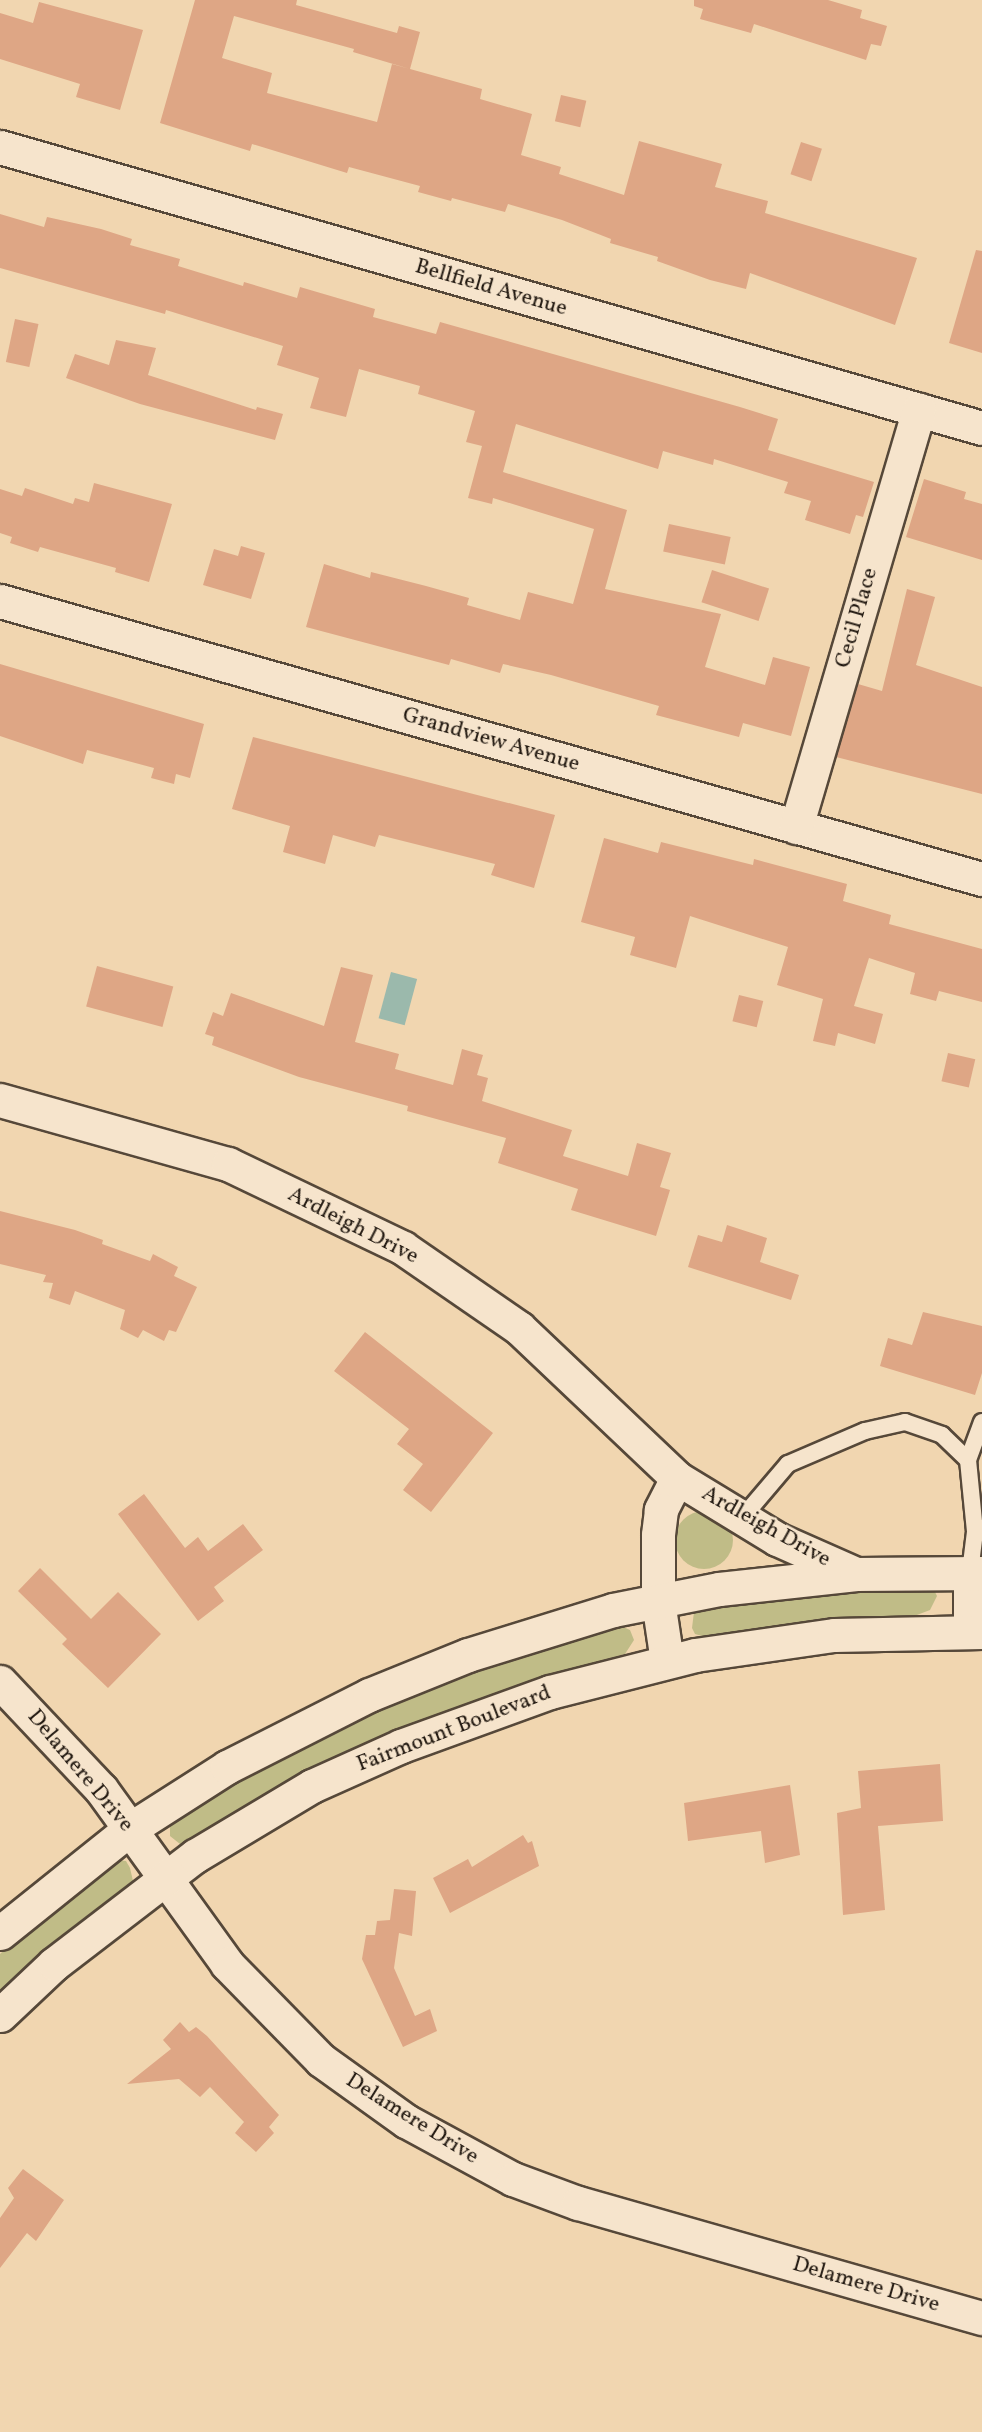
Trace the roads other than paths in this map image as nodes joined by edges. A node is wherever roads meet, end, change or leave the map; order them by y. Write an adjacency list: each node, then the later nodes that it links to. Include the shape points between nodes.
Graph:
1 (0, 147): 2 (street, Bellfield Avenue)
2 (919, 410): 3 (street, Bellfield Avenue); 5 (street, Cecil Place)
3 (982, 428)
4 (0, 601): 5 (street, Grandview Avenue)
5 (796, 827): 6 (street, Grandview Avenue)
6 (982, 879)
7 (0, 1100): 10 (street, Ardleigh Drive, via 228,1164 403,1248 519,1328)
8 (982, 1422): 9 (lane)
9 (968, 1460): 11 (lane, via 942,1435 905,1422 865,1431 788,1464); 12 (lane)
10 (677, 1478): 11 (street, Ardleigh Drive); 15 (street, Ardleigh Drive, via 661,1510)
11 (742, 1518): 14 (street, Ardleigh Drive, via 806,1554)
12 (979, 1530): 13 (lane)
13 (976, 1572): 14 (street); 16 (street)
14 (856, 1574): 15 (street, via 719,1589)
15 (658, 1601): 17 (street, Ardleigh Drive); 19 (street, via 524,1636 369,1695 226,1767)
16 (976, 1632): 17 (street, Fairmount Boulevard, via 834,1635)
17 (667, 1661): 20 (street, Fairmount Boulevard, via 550,1692 401,1746 269,1810)
18 (0, 1682): 19 (street, Delamere Drive, via 75,1758)
19 (130, 1829): 20 (street, Delamere Drive); 21 (street)
20 (165, 1878): 22 (street, Fairmount Boulevard, via 54,1964); 23 (street, Delamere Drive, via 227,1964 294,2036 352,2084 451,2148 513,2179 578,2203)
21 (0, 1933)
22 (0, 2015)
23 (982, 2318)

